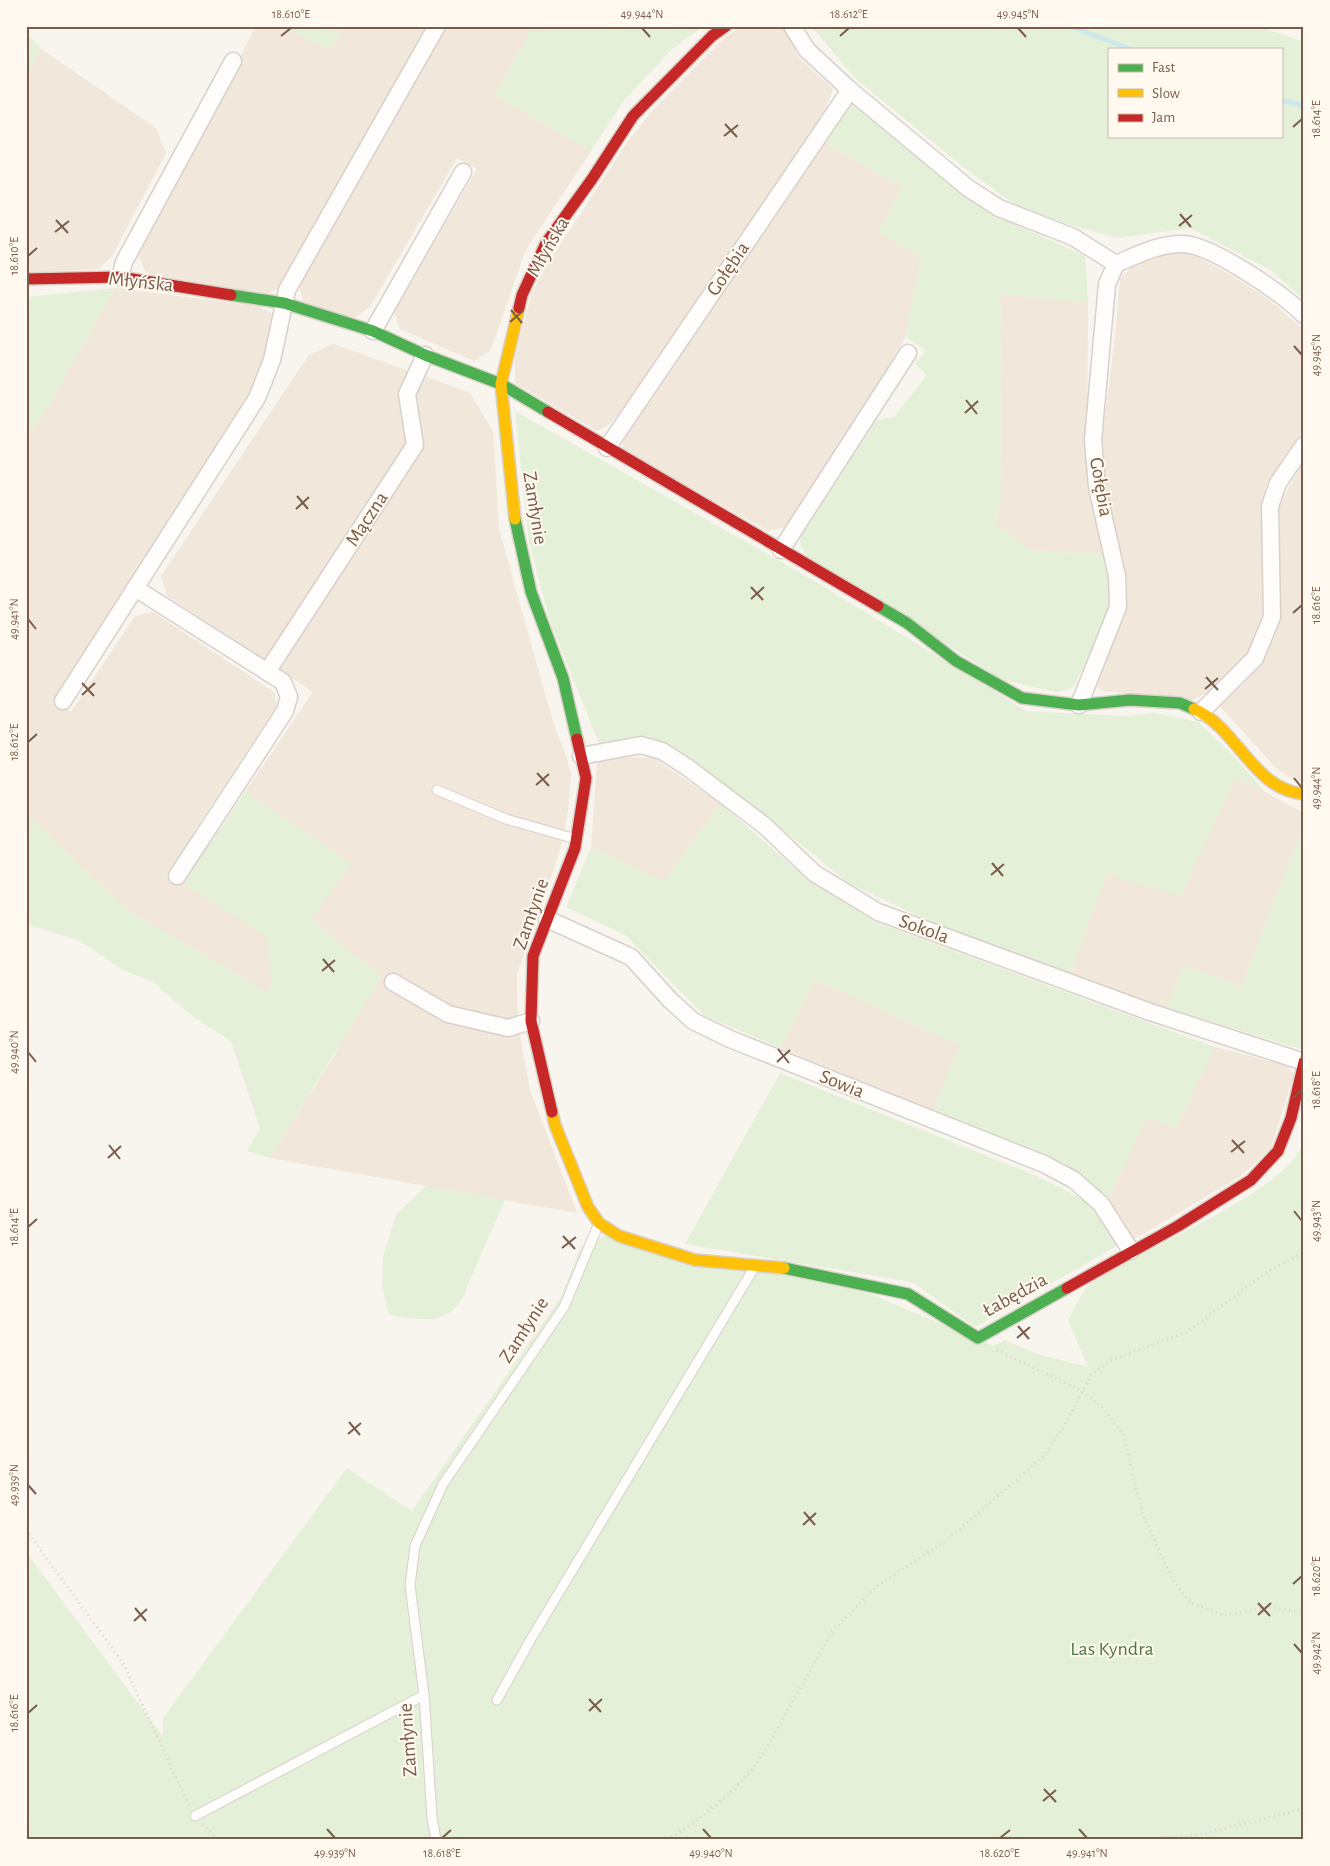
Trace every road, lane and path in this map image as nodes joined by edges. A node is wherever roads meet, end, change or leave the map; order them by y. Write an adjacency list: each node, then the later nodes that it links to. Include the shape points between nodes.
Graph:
1 (437, 26): 10 (street, via 287,290)
2 (726, 26): 15 (street, Młyńska, via 632,116 546,243 522,296)
3 (792, 26): 5 (street, via 807,50)
4 (233, 61): 8 (street, via 124,262)
5 (850, 90): 7 (street, via 968,188 999,208 1073,237); 17 (street, Gołębia)
6 (463, 172): 12 (street)
7 (1116, 264): 11 (street, via 1160,246 1184,244 1241,269); 22 (street, Gołębia, via 1107,284 1093,440 1097,487 1118,576 1118,607)
8 (120, 277): 9 (street, Młyńska); 10 (street, Młyńska)
9 (26, 279)
10 (284, 303): 12 (street, Młyńska); 19 (street, via 272,360 257,398)
11 (1304, 315)
12 (373, 331): 14 (street, Młyńska)
13 (908, 353): 18 (street)
14 (425, 355): 15 (street, Młyńska); 20 (street, Mączna, via 407,394 415,445)
15 (501, 384): 17 (street); 24 (street, Zamłynie, via 514,513 531,592 563,678)
16 (1304, 445): 23 (street, via 1278,483 1270,506 1272,617 1267,634 1255,658)
17 (607, 448): 18 (street)
18 (781, 550): 22 (street, via 907,623 956,661 1022,698)
19 (135, 588): 20 (street); 21 (street)
20 (267, 672): 28 (street, via 283,682 289,697 285,711)
21 (63, 702)
22 (1079, 705): 23 (street, via 1130,700 1180,703)
23 (1201, 712): 26 (street, via 1228,736 1266,780 1290,792)
24 (581, 756): 27 (street, Zamłynie, via 586,778); 32 (street, Sokola, via 641,745 662,751 687,766 765,826 814,873 878,912 1150,1012)
25 (437, 790): 27 (lane, via 506,819)
26 (1304, 794)
27 (576, 839): 29 (street, Zamłynie)
28 (177, 876)
29 (547, 919): 31 (street, Zamłynie, via 533,956); 34 (street, Sowia, via 631,957 693,1020 730,1039 1035,1160 1074,1180 1101,1204)
30 (393, 982): 31 (street, via 448,1014 508,1028)
31 (530, 1021): 33 (street, Zamłynie, via 555,1125 588,1207)
32 (1304, 1062): 34 (street, Łabędzia, via 1291,1118 1278,1151 1251,1180)
33 (599, 1223): 36 (street, Łabędzia, via 619,1236 695,1260); 41 (lane, Zamłynie, via 564,1307 443,1484 415,1546 410,1585)
34 (1131, 1251): 36 (street, Łabędzia, via 978,1338 908,1294 796,1269)
35 (1304, 1252): 38 (path, via 1267,1272 1187,1332 1109,1361 1091,1375)
36 (755, 1266): 42 (lane)
37 (1008, 1356): 38 (path)
38 (1082, 1391): 40 (path, via 1104,1408 1124,1436 1142,1512 1172,1579 1191,1603 1223,1615 1271,1607); 47 (path, via 1044,1456 947,1540 877,1586 832,1632 757,1764 730,1793)
39 (26, 1530): 44 (path, via 123,1663)
40 (1304, 1613)
41 (424, 1694): 44 (lane); 46 (lane, Zamłynie)
42 (497, 1700)
43 (1304, 1809): 48 (path, via 1200,1834)
44 (194, 1816): 45 (path)
45 (218, 1840)
46 (436, 1840)
47 (667, 1840)
48 (1146, 1840)

